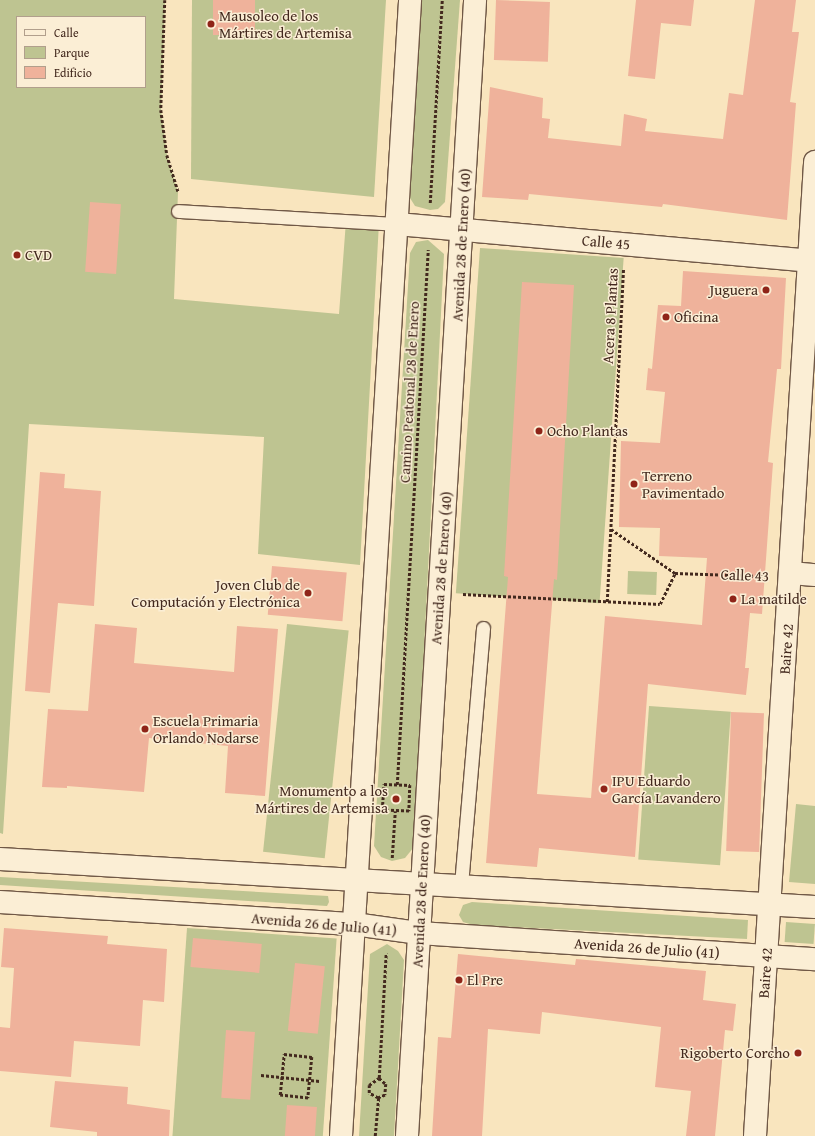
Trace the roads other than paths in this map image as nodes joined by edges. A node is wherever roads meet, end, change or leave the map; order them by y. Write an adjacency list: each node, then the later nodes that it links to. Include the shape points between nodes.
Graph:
1 (410, 0): 5 (main road)
2 (475, 0): 6 (main road, Avenida 28 de Enero (40))
3 (815, 162): 7 (main road, Baire 42)
4 (178, 211): 5 (lane)
5 (397, 224): 6 (main road, Calle 45); 12 (main road)
6 (462, 229): 7 (main road, Calle 45); 13 (main road, Avenida 28 de Enero (40))
7 (812, 260): 8 (main road, Baire 42)
8 (791, 573): 9 (main road, Calle 43); 16 (main road, Baire 42)
9 (815, 575)
10 (483, 628): 14 (lane)
11 (0, 859): 12 (main road)
12 (357, 881): 13 (main road); 18 (main road)
13 (422, 882): 14 (main road); 19 (main road, Avenida 28 de Enero (40))
14 (461, 884): 16 (main road)
15 (0, 902): 18 (main road, Avenida 26 de Julio (41))
16 (770, 904): 17 (main road); 20 (main road, Baire 42)
17 (815, 907)
18 (354, 924): 19 (main road, Avenida 26 de Julio (41)); 22 (main road)
19 (419, 933): 20 (main road, Avenida 26 de Julio (41)); 23 (main road, Avenida 28 de Enero (40))
20 (766, 956): 21 (main road, Avenida 26 de Julio (41)); 24 (main road, Baire 42)
21 (815, 959)
22 (341, 1136)
23 (407, 1136)
24 (755, 1136)

